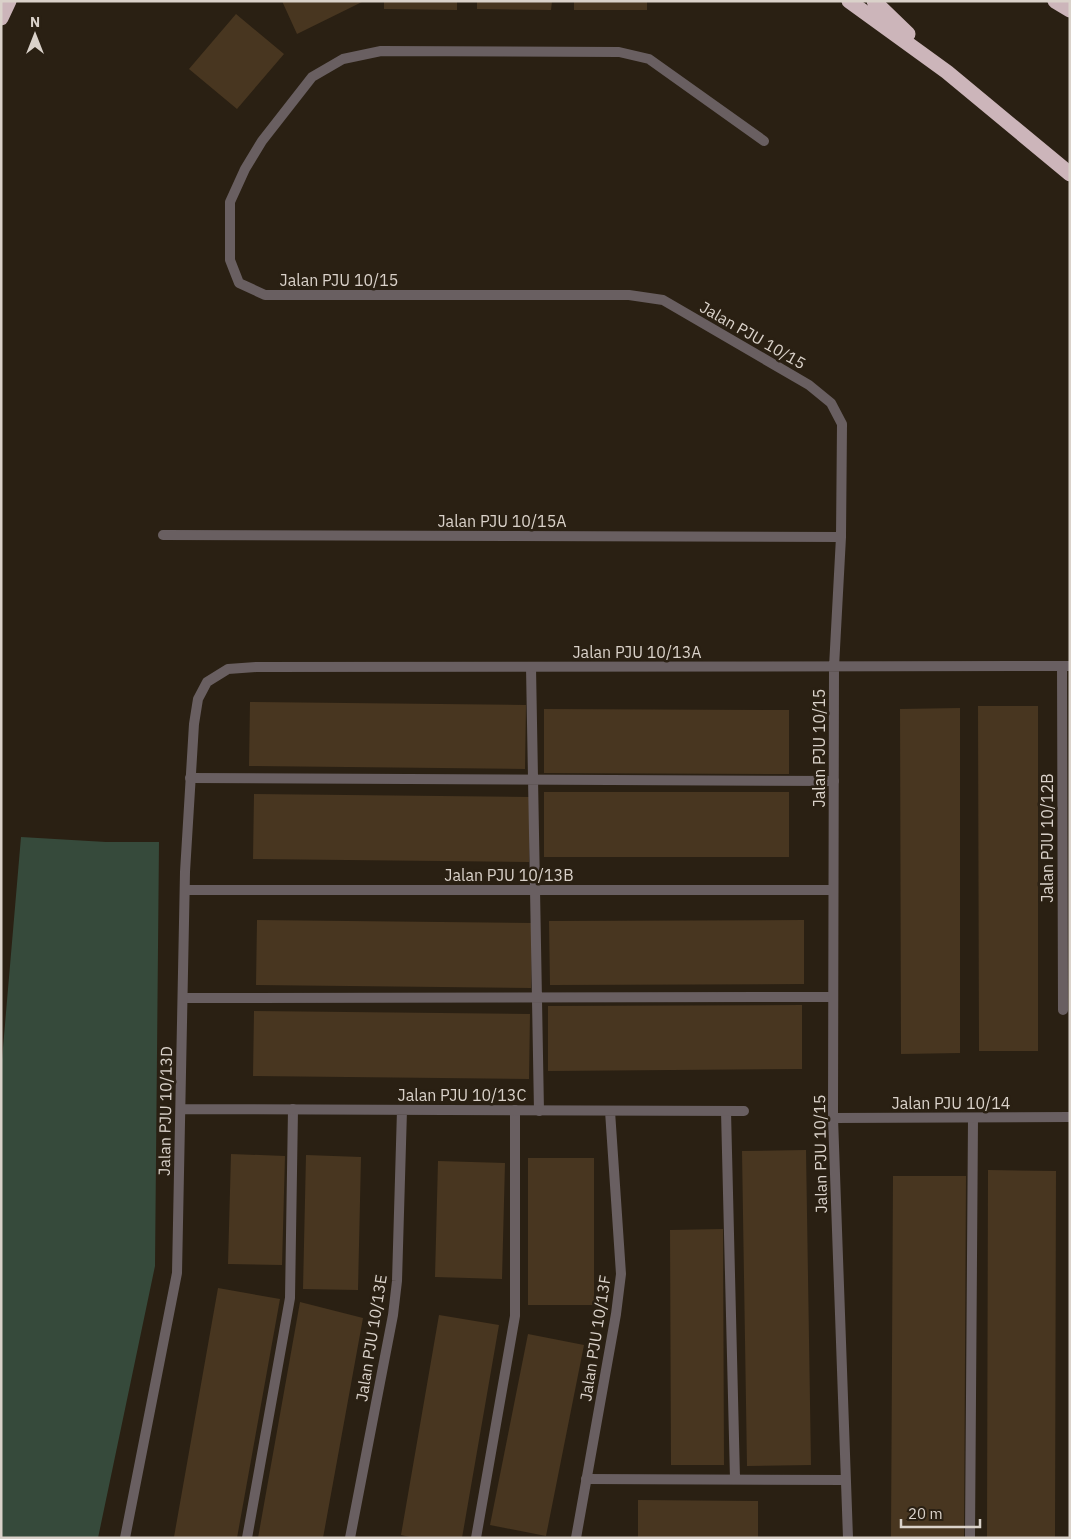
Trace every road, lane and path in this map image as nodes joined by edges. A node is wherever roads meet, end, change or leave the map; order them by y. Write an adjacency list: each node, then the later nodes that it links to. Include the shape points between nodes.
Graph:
1 (10, 1): 6 (highway)
2 (849, 1): 7 (highway)
3 (874, 1): 7 (highway)
4 (1055, 1): 5 (highway)
5 (1070, 10)
6 (1, 18)
7 (947, 72): 9 (highway)
8 (764, 141): 11 (street, Jalan PJU 10/15, via 649,59 619,52 381,51 343,59 312,77 262,141 245,169 230,202 230,260 239,283 265,296 629,295 663,300 808,385 831,403 842,424)
9 (1070, 174)
10 (163, 535): 11 (street, Jalan PJU 10/15A)
11 (841, 536): 13 (street, Jalan PJU 10/15)
12 (1066, 666): 13 (street, Jalan PJU 10/13A); 25 (street, Jalan PJU 10/12B)
13 (834, 667): 14 (street, Jalan PJU 10/13A); 18 (street, Jalan PJU 10/15)
14 (531, 668): 15 (street, Jalan PJU 10/13A, via 256,667 228,669); 17 (street)
15 (208, 682): 16 (street, Jalan PJU 10/13D, via 198,699)
16 (190, 778): 17 (street); 19 (street, Jalan PJU 10/13D)
17 (533, 780): 18 (street); 20 (street)
18 (834, 781): 21 (street, Jalan PJU 10/15)
19 (185, 890): 20 (street, Jalan PJU 10/13B); 23 (street, Jalan PJU 10/13D)
20 (535, 890): 21 (street, Jalan PJU 10/13B); 24 (street)
21 (833, 890): 22 (street, Jalan PJU 10/15)
22 (833, 997): 24 (street); 35 (street, Jalan PJU 10/15)
23 (183, 998): 24 (street); 26 (street, Jalan PJU 10/13D)
24 (537, 998): 30 (street)
25 (1062, 1010)
26 (180, 1109): 27 (street, Jalan PJU 10/13C); 40 (street, Jalan PJU 10/13D, via 177,1273)
27 (293, 1109): 28 (street, Jalan PJU 10/13C); 41 (street, via 290,1298)
28 (402, 1110): 29 (street, Jalan PJU 10/13C); 42 (street, Jalan PJU 10/13E, via 397,1281 393,1315)
29 (515, 1110): 30 (street, Jalan PJU 10/13C); 43 (street, via 515,1316)
30 (539, 1111): 31 (street, Jalan PJU 10/13C)
31 (610, 1111): 32 (street, Jalan PJU 10/13C); 37 (street, Jalan PJU 10/13F, via 621,1274)
32 (726, 1111): 33 (street, Jalan PJU 10/13C); 38 (street)
33 (744, 1111)
34 (1070, 1117): 36 (street, Jalan PJU 10/14)
35 (833, 1118): 36 (street, Jalan PJU 10/14); 39 (street, Jalan PJU 10/15)
36 (973, 1118): 46 (street)
37 (586, 1479): 38 (street); 44 (street, Jalan PJU 10/13F)
38 (735, 1479): 39 (street)
39 (845, 1480): 45 (street, Jalan PJU 10/15)
40 (124, 1538)
41 (247, 1538)
42 (350, 1538)
43 (476, 1538)
44 (576, 1538)
45 (848, 1538)
46 (970, 1538)

